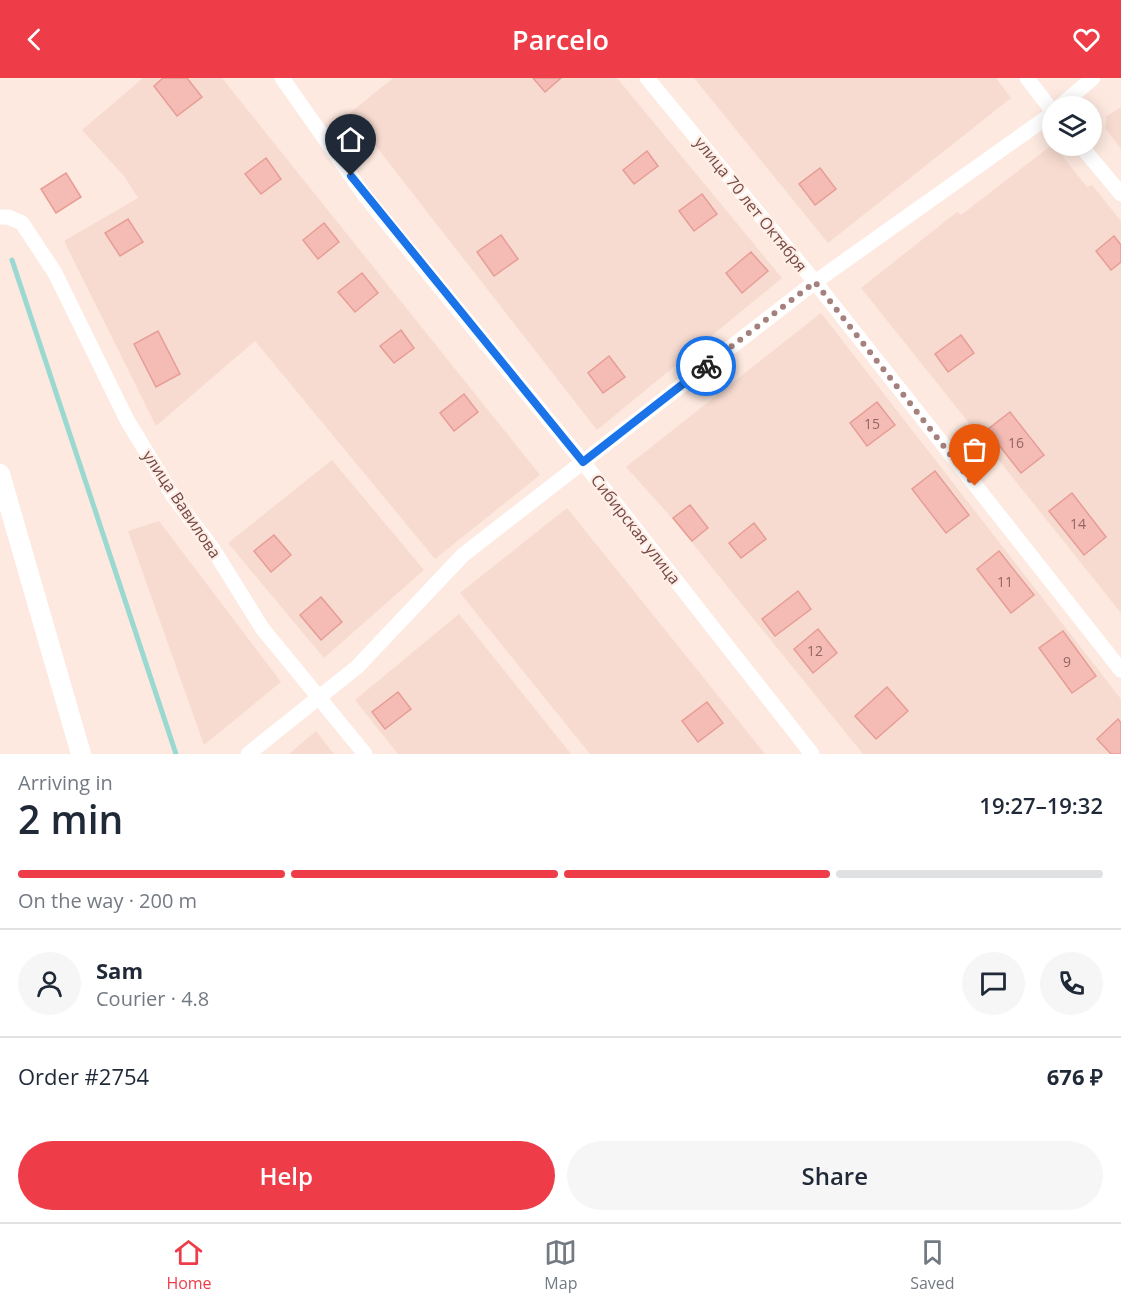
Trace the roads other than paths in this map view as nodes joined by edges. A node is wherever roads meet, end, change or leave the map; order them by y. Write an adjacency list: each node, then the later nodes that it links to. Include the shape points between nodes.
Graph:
1 (282, 78): 12 (street, Сибирская улица, via 365,195)
2 (647, 78): 11 (street, улица 70 лет Октября)
3 (1027, 78): 6 (street)
4 (1092, 78): 5 (street)
5 (1071, 96)
6 (1042, 98)
7 (1042, 120): 11 (street)
8 (1089, 156): 9 (street)
9 (1121, 194)
10 (0, 218): 15 (street, улица Вавилова, via 22,223 39,248 127,420 172,496 213,549 262,628)
11 (815, 282): 12 (street); 14 (street, улица 70 лет Октября)
12 (583, 462): 15 (street, via 463,555 357,667); 19 (street, Сибирская улица)
13 (0, 474): 16 (street)
14 (1121, 670)
15 (321, 698): 17 (street); 18 (street, улица Вавилова)
16 (81, 754)
17 (248, 754)
18 (365, 754)
19 (812, 754)

